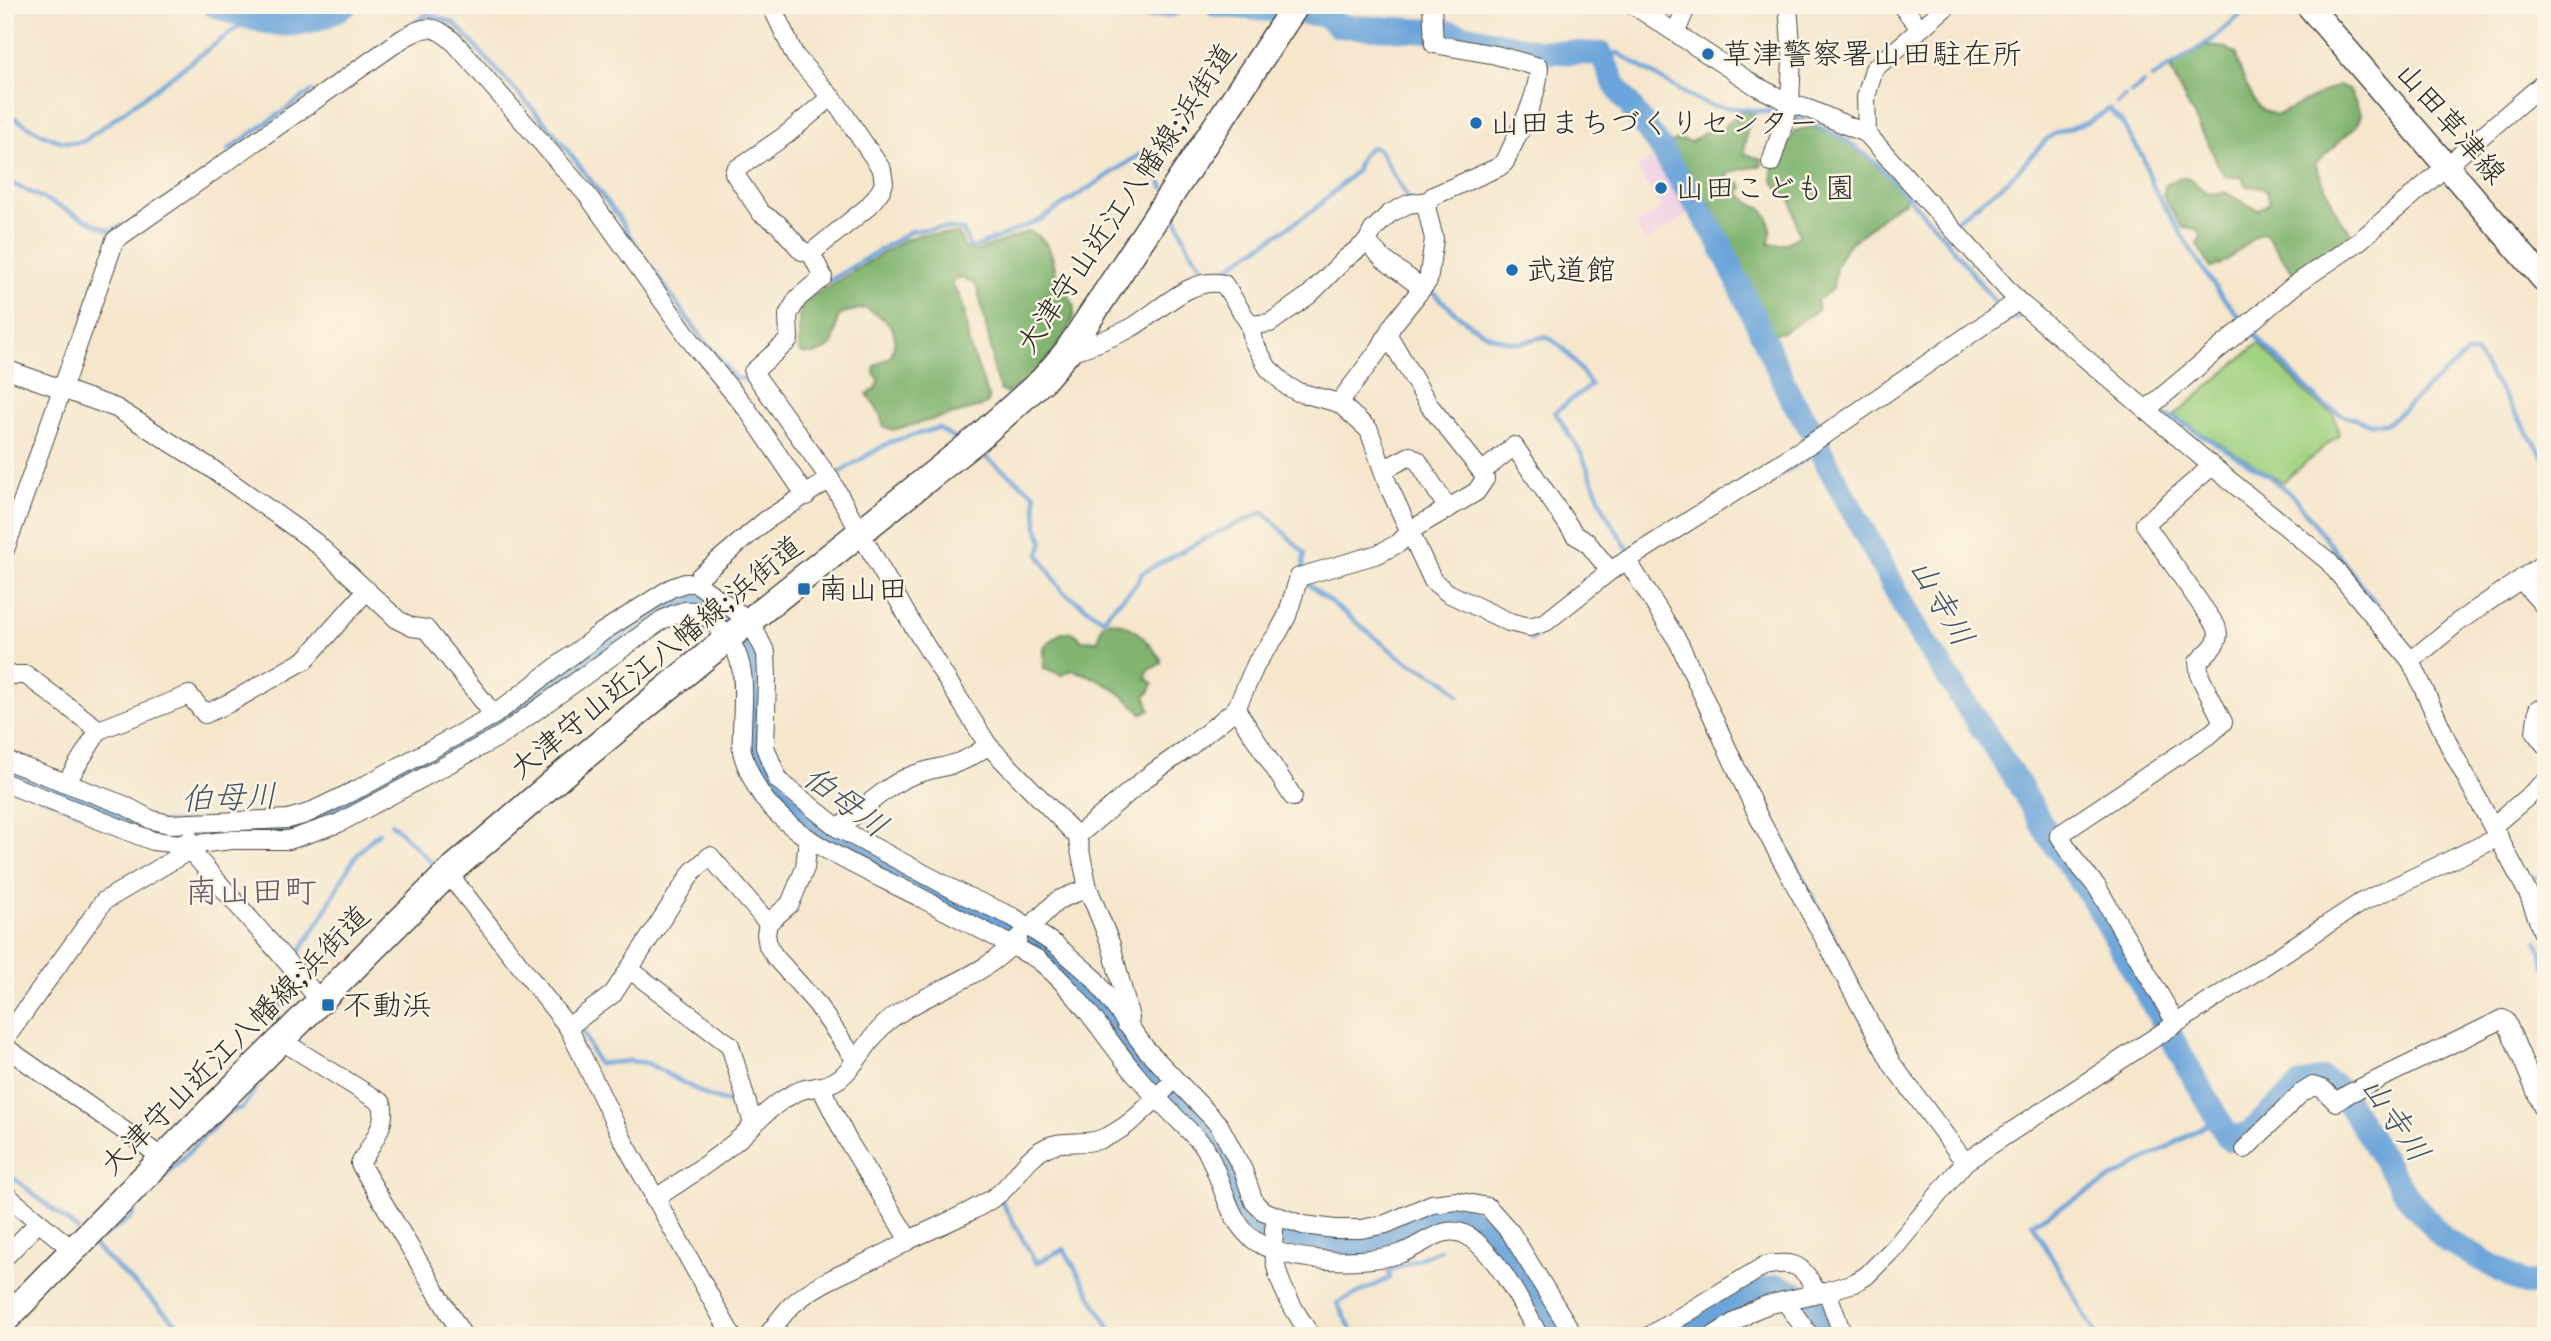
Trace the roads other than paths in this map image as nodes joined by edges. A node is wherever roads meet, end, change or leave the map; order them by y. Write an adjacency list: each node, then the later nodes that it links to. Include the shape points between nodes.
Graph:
1 (771, 5): 13 (street, via 795,56)
2 (1296, 5): 26 (main road, 大津守山近江八幡線;浜街道)
3 (1432, 5): 18 (street, via 1434,44 1539,67 1539,78 1505,162)
4 (1633, 5): 11 (street)
5 (1688, 5): 11 (street)
6 (1788, 5): 14 (street)
7 (1901, 5): 10 (street)
8 (1948, 5): 10 (street)
9 (2308, 5): 17 (main road, 山田草津線)
10 (1920, 29): 15 (street, via 1874,69 1866,97)
11 (1676, 32): 14 (street, via 1756,86)
12 (2546, 81): 17 (street)
13 (831, 97): 20 (street, via 882,170 884,183 869,206); 20 (street, via 734,173 761,213 802,251)
14 (1790, 103): 15 (street); 16 (street)
15 (1867, 134): 23 (street)
16 (1771, 163)
17 (2447, 166): 21 (main road, 山田草津線); 30 (street, via 2358,243 2296,284)
18 (1429, 201): 19 (street, via 1408,204 1389,214); 22 (street, via 1426,206 1434,239 1428,281)
19 (1367, 242): 22 (street); 24 (street, via 1309,295 1270,323)
20 (811, 253): 34 (street, via 823,277 798,298 788,315 789,340 752,372)
21 (2544, 277)
22 (1422, 288): 25 (street)
23 (2018, 301): 30 (street); 40 (street, via 1826,434)
24 (1250, 325): 26 (street, via 1224,284 1212,281 1192,288 1131,328 1093,346); 29 (street, via 1268,368 1287,386)
25 (1388, 335): 29 (street); 33 (street, via 1429,405)
26 (1067, 352): 38 (main road, 大津守山近江八幡線;浜街道, via 1018,404)
27 (5, 369): 28 (street)
28 (62, 389): 35 (street, via 115,240 402,39 429,28 455,43 588,196); 39 (street); 45 (street, via 116,408 208,466 315,542)
29 (1339, 403): 32 (street, via 1369,430)
30 (2146, 410): 31 (street)
31 (2212, 467): 49 (street, via 2328,561); 78 (street, via 2145,524 2220,635 2198,662 2198,669 2223,722 2059,835 2097,887)
32 (1384, 470): 36 (street, via 1410,456 1418,461); 37 (street)
33 (1482, 472): 36 (street, via 1485,479 1476,492); 42 (street, via 1514,446 1574,535 1587,542)
34 (830, 479): 35 (street); 38 (street)
35 (806, 496): 44 (street, via 743,538)
36 (1448, 509): 37 (street)
37 (1411, 530): 42 (street, via 1433,581 1509,622 1530,627 1546,622); 51 (street, via 1378,554 1298,577 1287,616 1257,662)
38 (861, 533): 47 (main road, 大津守山近江八幡線;浜街道); 55 (street)
39 (5, 550)
40 (1627, 560): 42 (street); 92 (street, via 1679,643 1759,818 1892,1063)
41 (2546, 562): 43 (street)
42 (1610, 571)
43 (2521, 580): 46 (street); 49 (street, via 2458,622)
44 (696, 583): 47 (street); 53 (street, via 671,588 602,632)
45 (367, 590): 53 (street, via 398,620 426,629); 54 (street, via 305,660 229,704 205,714 190,695)
46 (2546, 608)
47 (750, 621): 48 (main road, 大津守山近江八幡線;浜街道); 65 (street, via 766,653 765,747 778,780)
48 (728, 638): 63 (street, via 696,611 677,613 502,735); 68 (street, via 743,671 742,752 756,786 771,807); 70 (main road, 大津守山近江八幡線;浜街道)
49 (2411, 661): 66 (street, via 2450,747)
50 (5, 671): 54 (street, via 26,675)
51 (1236, 709): 62 (street); 67 (street)
52 (2538, 709): 56 (street, via 2535,732)
53 (494, 715): 61 (street)
54 (99, 730): 60 (street)
55 (988, 745): 65 (street, via 952,766 908,777); 67 (street)
56 (2546, 746)
57 (5, 760): 60 (street)
58 (2546, 781): 66 (street)
59 (5, 783): 69 (street, via 153,841)
60 (66, 783): 64 (street, via 152,820)
61 (360, 788): 63 (street); 64 (street, via 288,819)
62 (1293, 797)
63 (371, 807): 69 (street, via 289,841 232,840)
64 (190, 824): 69 (street)
65 (836, 827): 68 (street); 73 (street)
66 (2496, 831): 74 (street, via 2529,895); 78 (street, via 2360,903)
67 (1077, 836): 71 (street)
68 (815, 842): 72 (street, via 790,904); 75 (street)
69 (190, 847): 77 (street); 81 (street, via 104,901)
70 (448, 873): 77 (main road, 大津守山近江八幡線;浜街道); 80 (street)
71 (1088, 888): 73 (street, via 1058,900); 79 (street, via 1122,981 1130,1018)
72 (768, 923): 76 (street, via 710,856 693,871); 84 (street, via 768,946 775,957 816,1003)
73 (1028, 926): 75 (street); 79 (street, via 1093,977)
74 (2546, 942)
75 (1012, 945): 84 (street, via 978,972 892,1018); 87 (street, via 1037,959 1070,988)
76 (629, 969): 80 (street, via 613,993); 89 (street, via 730,1045)
77 (320, 1000): 82 (main road, 大津守山近江八幡線;浜街道)
78 (2176, 1023): 92 (street)
79 (1126, 1024): 85 (street)
80 (568, 1027): 94 (street)
81 (5, 1039)
82 (282, 1041): 91 (main road, 大津守山近江八幡線;浜街道); 103 (street, via 382,1103 382,1123 360,1164)
83 (5, 1047): 91 (street)
84 (856, 1061): 86 (street)
85 (1175, 1079): 87 (street); 96 (street, via 1219,1125 1254,1202)
86 (821, 1088): 89 (street, via 804,1089 780,1101); 97 (street)
87 (1158, 1097): 96 (street, via 1204,1146 1231,1212 1250,1237); 97 (street, via 1111,1135 1043,1148 997,1195)
88 (2546, 1115): 90 (street, via 2503,1018 2336,1102 2313,1086)
89 (753, 1124): 94 (street, via 688,1178)
90 (2245, 1149)
91 (163, 1158): 98 (main road, 大津守山近江八幡線;浜街道)
92 (1965, 1162): 100 (street, via 1866,1276)
93 (5, 1194): 95 (street)
94 (654, 1199): 104 (street)
95 (39, 1222): 98 (street); 99 (street)
96 (1274, 1233): 106 (street, via 1276,1272); 107 (street, via 1303,1257 1328,1260 1400,1254 1454,1230 1468,1236 1494,1263); 108 (street, via 1361,1229 1457,1200 1488,1207 1511,1233)
97 (909, 1240): 105 (street, via 817,1288 790,1307)
98 (74, 1251): 102 (main road, 大津守山近江八幡線;浜街道)
99 (5, 1257)
100 (1821, 1292): 101 (street); 109 (street, via 1797,1266 1764,1266); 112 (street)
101 (1785, 1301): 110 (street, via 1752,1311); 111 (street)
102 (5, 1320)
103 (463, 1336)
104 (732, 1336)
105 (767, 1336)
106 (1311, 1336)
107 (1539, 1336)
108 (1574, 1336)
109 (1649, 1336)
110 (1713, 1336)
111 (1810, 1336)
112 (1843, 1336)

